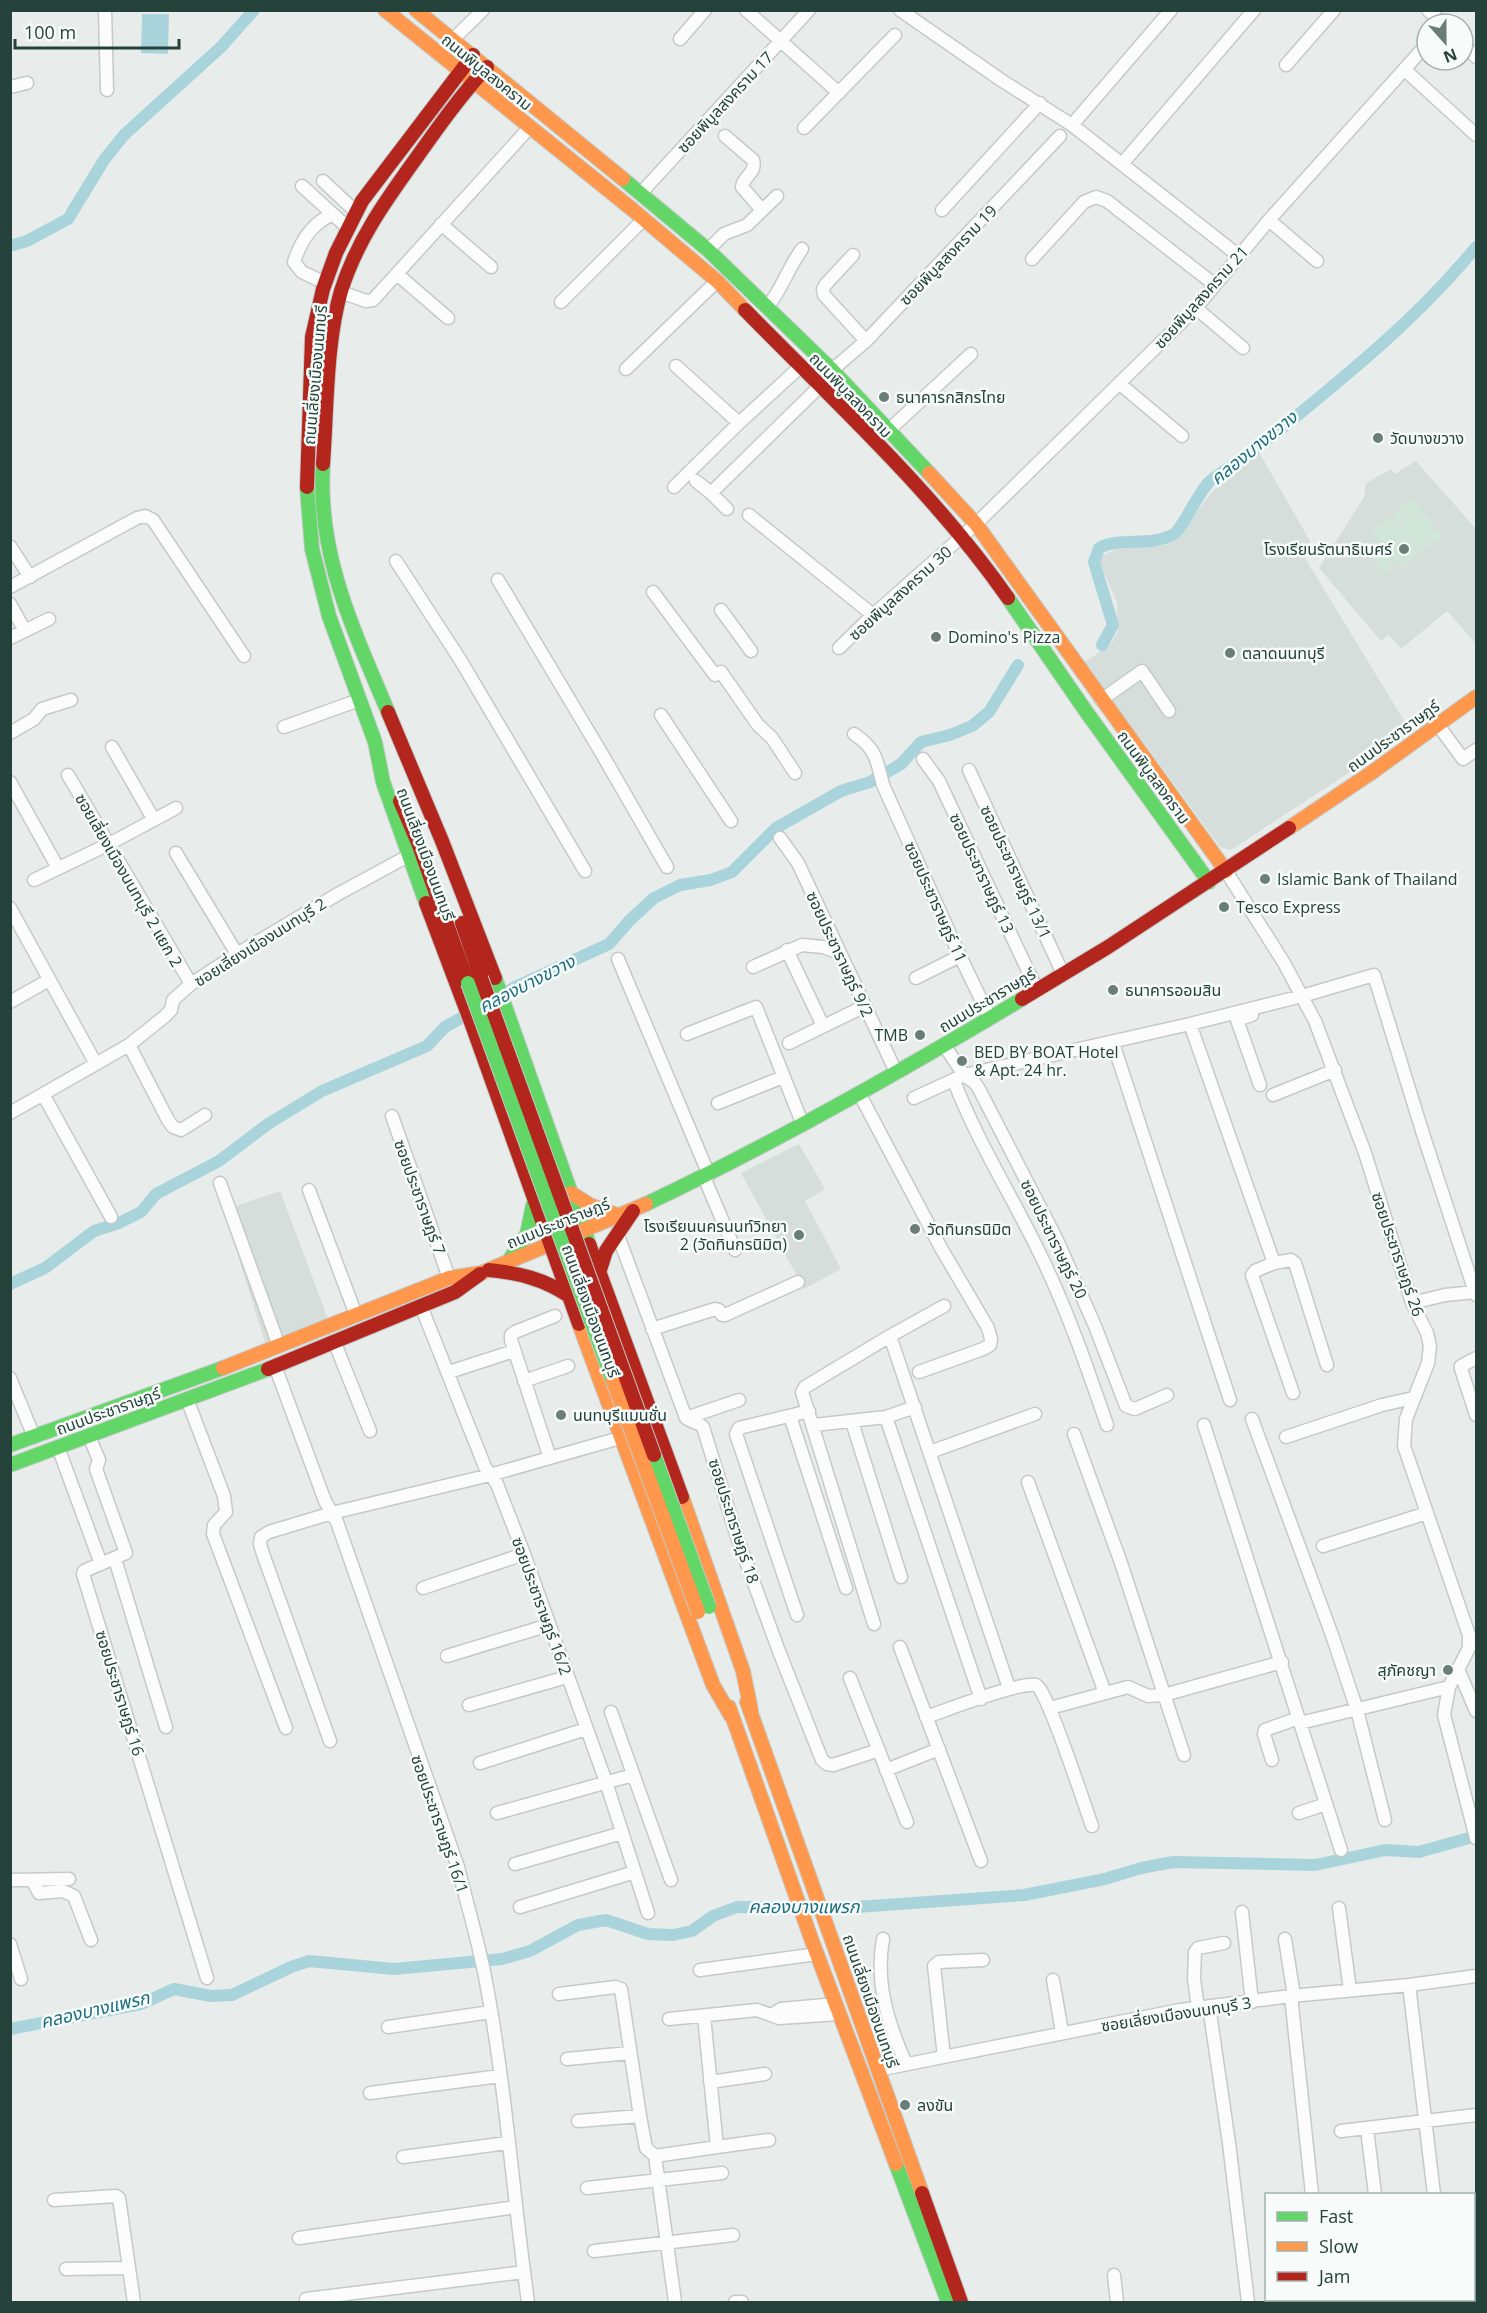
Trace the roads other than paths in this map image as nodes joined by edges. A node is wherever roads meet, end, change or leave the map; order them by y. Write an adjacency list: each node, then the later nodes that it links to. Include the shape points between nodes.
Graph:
1 (105, 10): 26 (street)
2 (385, 10): 16 (main road, ถนนพิบูลสงคราม)
3 (416, 10): 14 (main road, ถนนพิบูลสงคราม)
4 (483, 10): 14 (street)
5 (705, 10): 13 (street)
6 (746, 10): 15 (street)
7 (809, 10): 15 (street, ซอยพิบูลสงคราม 17)
8 (900, 10): 28 (street)
9 (1171, 10): 29 (street)
10 (1334, 10): 19 (street)
11 (1252, 11): 35 (street)
12 (895, 35): 27 (street)
13 (680, 39)
14 (452, 40): 16 (street); 17 (main road, ถนนพิบูลสงคราม)
15 (781, 41): 27 (street); 38 (street, ซอยพิบูลสงคราม 17)
16 (438, 54): 22 (main road, ถนนพิบูลสงคราม)
17 (473, 56): 20 (main road, ถนนพิบูลสงคราม); 22 (main road, ถนนเลี่ยงเมืองนนทบุรี)
18 (1415, 58): 21 (street, ซอยพิบูลสงคราม 21)
19 (1286, 65)
20 (487, 67): 24 (main road, ถนนเลี่ยงเมืองนนทบุรี); 38 (main road, ถนนพิบูลสงคราม)
21 (1405, 70): 32 (street); 45 (street, ซอยพิบูลสงคราม 21)
22 (460, 72): 24 (main road, ถนนพิบูลสงคราม); 42 (main road, ถนนเลี่ยงเมืองนนทบุรี)
23 (27, 83): 25 (street)
24 (474, 83): 30 (main road, ถนนพิบูลสงคราม); 59 (main road, ถนนเลี่ยงเมืองนนทบุรี, via 462,94 379,210 358,246)
25 (10, 87)
26 (107, 90)
27 (838, 93): 31 (street)
28 (1040, 103): 29 (street); 41 (street)
29 (1072, 125): 35 (street)
30 (530, 127): 44 (main road, ถนนพิบูลสงคราม); 46 (street)
31 (804, 128)
32 (1476, 135)
33 (725, 136): 40 (street, via 753,160 752,172 742,188)
34 (1060, 136): 64 (street, ซอยพิบูลสงคราม 19)
35 (1122, 164): 51 (street)
36 (323, 181): 42 (street)
37 (302, 186): 43 (street)
38 (641, 193): 49 (main road, ถนนพิบูลสงคราม)
39 (777, 196): 40 (street)
40 (762, 210): 49 (street, via 747,225 724,234)
41 (942, 210)
42 (356, 212): 47 (main road, ถนนเลี่ยงเมืองนนทบุรี)
43 (333, 214): 47 (street); 57 (street, via 311,229 294,262 302,272)
44 (644, 219): 56 (main road, ถนนพิบูลสงคราม); 60 (street)
45 (1269, 220): 51 (street, ซอยพิบูลสงคราม 21); 53 (street)
46 (441, 224): 54 (street); 55 (street)
47 (348, 228): 57 (main road, ถนนเลี่ยงเมืองนนทบุรี)
48 (802, 249): 61 (street)
49 (708, 250): 61 (main road, ถนนพิบูลสงคราม)
50 (853, 255): 64 (street, via 823,289)
51 (1239, 256): 58 (street, ซอยพิบูลสงคราม 21)
52 (1032, 259): 58 (street, via 1084,202 1095,197 1107,201)
53 (1317, 261)
54 (491, 267)
55 (397, 274): 59 (street, via 373,300); 63 (street)
56 (717, 281): 68 (main road, ถนนพิบูลสงคราม); 69 (street)
57 (325, 283): 100 (main road, ถนนเลี่ยงเมืองนนทบุรี, via 312,337 307,491 319,582)
58 (1215, 285): 62 (street, ซอยพิบูลสงคราม 21)
59 (340, 292): 111 (main road, ถนนเลี่ยงเมืองนนทบุรี, via 333,330 322,483 327,539 344,607)
60 (561, 302)
61 (768, 306): 70 (main road, ถนนพิบูลสงคราม)
62 (1196, 308): 65 (street); 71 (street, ซอยพิบูลสงคราม 21)
63 (448, 318)
64 (866, 341): 70 (street, ซอยพิบูลสงคราม 19)
65 (1243, 348)
66 (971, 354): 74 (street)
67 (676, 366): 73 (street)
68 (800, 367): 72 (main road, ถนนพิบูลสงคราม); 73 (street)
69 (626, 369)
70 (832, 370): 74 (main road, ถนนพิบูลสงคราม)
71 (1120, 384): 75 (street); 81 (street, ซอยพิบูลสงคราม 21)
72 (820, 386): 78 (street); 82 (main road, ถนนพิบูลสงคราม)
73 (739, 423): 77 (street)
74 (889, 430): 81 (main road, ถนนพิบูลสงคราม)
75 (1182, 436)
76 (696, 481): 78 (street)
77 (674, 487)
78 (711, 493): 79 (street)
79 (727, 509)
80 (749, 515): 91 (street)
81 (976, 524): 82 (street, ซอยพิบูลสงคราม 21); 101 (main road, ถนนพิบูลสงคราม)
82 (961, 537): 91 (street, ซอยพิบูลสงคราม 30); 129 (main road, ถนนพิบูลสงคราม, via 1012,602)
83 (10, 546): 85 (street)
84 (396, 561): 126 (street, via 462,661)
85 (30, 577): 87 (street); 97 (street, via 145,516 153,520)
86 (498, 580): 124 (street)
87 (10, 587)
88 (653, 592): 114 (street, via 772,738)
89 (10, 604): 93 (street)
90 (721, 610): 96 (street)
91 (873, 615): 95 (street, ซอยพิบูลสงคราม 30)
92 (49, 619): 93 (street)
93 (25, 631): 94 (street)
94 (10, 638)
95 (839, 648)
96 (752, 651)
97 (244, 656)
98 (1476, 699): 104 (main road, ถนนประชาราษฎร์)
99 (71, 700): 106 (street, via 42,709 34,719)
100 (359, 700): 105 (street); 108 (main road, ถนนเลี่ยงเมืองนนทบุรี)
101 (1101, 700): 102 (street, via 1142,671); 127 (main road, ถนนพิบูลสงคราม)
102 (1169, 711)
103 (662, 715): 119 (street)
104 (1438, 725): 110 (street, via 1463,759); 127 (main road, ถนนประชาราษฎร์)
105 (284, 728)
106 (10, 733)
107 (854, 734): 134 (street, ซอยประชาราษฎร์ 11, via 867,742 875,756 883,785)
108 (375, 742): 123 (main road, ถนนเลี่ยงเมืองนนทบุรี, via 383,782); 140 (main road, ถนนเลี่ยงเมืองนนทบุรี)
109 (112, 747): 118 (street)
110 (1476, 750)
111 (405, 754): 140 (main road, ถนนเลี่ยงเมืองนนทบุรี); 171 (main road, ถนนเลี่ยงเมืองนนทบุรี, via 498,985)
112 (923, 759): 142 (street, ซอยประชาราษฎร์ 13, via 939,781)
113 (969, 770): 137 (street, ซอยประชาราษฎร์ 13/1)
114 (795, 773)
115 (68, 775): 121 (street, ซอยเลี่ยงเมืองนนทบุรี 2 แยก 2)
116 (10, 782): 125 (street)
117 (176, 808): 118 (street)
118 (154, 820): 121 (street)
119 (731, 821)
120 (780, 838): 132 (street, ซอยประชาราษฎร์ 9/2, via 798,863)
121 (109, 844): 125 (street); 141 (street, ซอยเลี่ยงเมืองนนทบุรี 2 แยก 2)
122 (176, 853): 133 (street)
123 (408, 856): 133 (street, ซอยเลี่ยงเมืองนนทบุรี 2); 174 (main road, ถนนเลี่ยงเมืองนนทบุรี)
124 (667, 867)
125 (58, 868): 128 (street)
126 (585, 871)
127 (1226, 871): 129 (main road, ถนนประชาราษฎร์); 143 (street, ซอยประชาราษฎร์ 26, via 1284,963)
128 (34, 880)
129 (1209, 882): 137 (main road, ถนนประชาราษฎร์)
130 (10, 908): 139 (street)
131 (787, 950): 132 (street, via 802,945); 136 (street); 150 (street)
132 (840, 953): 145 (street, ซอยประชาราษฎร์ 9/2)
133 (237, 954): 141 (street, ซอยเลี่ยงเมืองนนทบุรี 2)
134 (960, 957): 138 (street); 148 (street, ซอยประชาราษฎร์ 11)
135 (618, 959): 172 (street)
136 (753, 967)
137 (1063, 974): 142 (main road, ถนนประชาราษฎร์)
138 (916, 978)
139 (49, 980): 144 (street); 156 (street)
140 (475, 980): 253 (main road, ถนนเลี่ยงเมืองนนทบุรี, bridge)
141 (190, 984): 154 (street, ซอยเลี่ยงเมืองนนทบุรี 2, via 173,1000 171,1010)
142 (1037, 990): 148 (main road, ถนนประชาราษฎร์)
143 (1295, 997): 147 (street); 157 (street, ซอยประชาราษฎร์ 26, via 1315,1021); 191 (street, via 1374,975)
144 (10, 1002)
145 (865, 1006): 150 (street); 158 (street, ซอยประชาราษฎร์ 9/2)
146 (1273, 1008): 147 (street)
147 (1252, 1011): 149 (street); 161 (street, via 1237,1020)
148 (990, 1018): 155 (main road, ถนนประชาราษฎร์)
149 (1190, 1024): 153 (street); 186 (street)
150 (823, 1026): 152 (street)
151 (687, 1034): 159 (street, via 756,1006)
152 (789, 1043)
153 (1113, 1043): 160 (street); 218 (street)
154 (129, 1045): 156 (street, ซอยเลี่ยงเมืองนนทบุรี 2); 168 (street, via 173,1127 181,1130)
155 (944, 1045): 158 (main road, ถนนประชาราษฎร์); 160 (street, ซอยประชาราษฎร์ 20)
156 (96, 1064): 163 (street, ซอยเลี่ยงเมืองนนทบุรี 2)
157 (1335, 1070): 164 (street); 194 (street, ซอยประชาราษฎร์ 26)
158 (896, 1072): 162 (main road, ถนนประชาราษฎร์)
159 (783, 1077): 166 (street); 170 (street)
160 (959, 1078): 165 (street); 214 (street, ซอยประชาราษฎร์ 20, via 974,1082 979,1089 1057,1240 1126,1406 1135,1409); 229 (street, via 967,1116 1065,1308)
161 (1260, 1085)
162 (859, 1093): 170 (main road, ถนนประชาราษฎร์); 210 (street, via 991,1339 983,1349)
163 (44, 1095): 167 (street, ซอยเลี่ยงเมืองนนทบุรี 2); 180 (street)
164 (1273, 1095)
165 (915, 1098)
166 (718, 1103)
167 (10, 1113)
168 (205, 1115)
169 (392, 1116): 189 (street, ซอยประชาราษฎร์ 7)
170 (803, 1125): 172 (main road, ถนนประชาราษฎร์)
171 (562, 1168): 174 (main road, via 560,1184 550,1193 537,1194); 176 (main road, ถนนเลี่ยงเมืองนนทบุรี)
172 (706, 1176): 178 (main road, ถนนประชาราษฎร์); 184 (street)
173 (220, 1182): 203 (street)
174 (529, 1185): 177 (main road, ถนนเลี่ยงเมืองนนทบุรี)
175 (309, 1190): 197 (street)
176 (571, 1192): 179 (main road, via 590,1205); 181 (main road, ถนนเลี่ยงเมืองนนทบุรี)
177 (534, 1201): 183 (main road, ถนนเลี่ยงเมืองนนทบุรี); 185 (main road, via 530,1232)
178 (634, 1210): 179 (main road, ถนนประชาราษฎร์); 182 (main road)
179 (620, 1216): 181 (main road, ถนนประชาราษฎร์)
180 (111, 1217)
181 (585, 1230): 183 (main road, ถนนประชาราษฎร์); 188 (main road, ถนนเลี่ยงเมืองนนทบุรี)
182 (617, 1233): 188 (main road); 200 (street, ซอยประชาราษฎร์ 18)
183 (550, 1244): 185 (main road, ถนนประชาราษฎร์); 192 (main road, ถนนเลี่ยงเมืองนนทบุรี)
184 (735, 1250)
185 (507, 1261): 187 (main road, ถนนประชาราษฎร์)
186 (1274, 1263): 206 (street, via 1295,1263); 213 (street, via 1252,1275)
187 (484, 1271): 189 (main road, ถนนประชาราษฎร์); 192 (main road, via 538,1278); 195 (main road, ถนนประชาราษฎร์, via 466,1286)
188 (599, 1273): 193 (main road, ถนนเลี่ยงเมืองนนทบุรี)
189 (449, 1278): 197 (main road, ถนนประชาราษฎร์)
190 (798, 1282): 200 (street, via 725,1316 715,1309)
191 (1476, 1293): 194 (street)
192 (569, 1296): 199 (main road, ถนนเลี่ยงเมืองนนทบุรี)
193 (609, 1301): 199 (main road, via 599,1294 585,1296 577,1304); 271 (main road, ถนนเลี่ยงเมืองนนทบุรี, via 683,1498 743,1671)
194 (1412, 1303): 215 (street, ซอยประชาราษฎร์ 26, via 1430,1346 1428,1363)
195 (421, 1306): 202 (main road, ถนนประชาราษฎร์); 209 (street, ซอยประชาราษฎร์ 16/2)
196 (945, 1306): 201 (street)
197 (356, 1315): 203 (main road, ถนนประชาราษฎร์)
198 (555, 1316): 204 (street, via 511,1335)
199 (576, 1317): 236 (main road, ถนนเลี่ยงเมืองนนทบุรี)
200 (652, 1329): 225 (street, ซอยประชาราษฎร์ 18)
201 (890, 1336): 219 (street); 220 (street, via 805,1387 803,1395)
202 (334, 1341): 207 (main road, ถนนประชาราษฎร์); 231 (street)
203 (279, 1346): 234 (main road, ถนนประชาราษฎร์)
204 (514, 1351): 209 (street); 212 (street)
205 (1476, 1358): 222 (street, via 1461,1369)
206 (1328, 1365)
207 (275, 1366): 216 (main road, ถนนประชาราษฎร์); 244 (street, ซอยประชาราษฎร์ 16/1)
208 (568, 1366): 212 (street)
209 (449, 1372): 242 (street, ซอยประชาราษฎร์ 16/2)
210 (919, 1372)
211 (10, 1378): 234 (street)
212 (524, 1381): 240 (street)
213 (1293, 1394)
214 (1167, 1395)
215 (1413, 1398): 235 (street); 245 (street, ซอยประชาราษฎร์ 26, via 1404,1446)
216 (187, 1399): 233 (main road, ถนนประชาราษฎร์); 279 (street, via 224,1496 226,1512 214,1525 213,1534)
217 (739, 1400): 225 (street)
218 (1230, 1400)
219 (915, 1407): 224 (street); 239 (street)
220 (809, 1411): 223 (street); 228 (street)
221 (1035, 1413): 239 (street)
222 (1476, 1415)
223 (790, 1416): 252 (street); 254 (street, via 739,1428 736,1434)
224 (886, 1417): 227 (street); 268 (street)
225 (686, 1418): 283 (street, ซอยประชาราษฎร์ 18, via 704,1427 737,1538 822,1760 833,1765)
226 (1252, 1419): 272 (street)
227 (852, 1422): 228 (street); 250 (street)
228 (814, 1425): 255 (street)
229 (1107, 1425)
230 (1204, 1425): 260 (street)
231 (370, 1431)
232 (1074, 1434): 267 (street)
233 (89, 1436): 238 (main road, ถนนประชาราษฎร์); 248 (street, via 99,1460 96,1469 126,1552)
234 (34, 1437): 237 (main road, ถนนประชาราษฎร์)
235 (1286, 1437)
236 (620, 1438): 240 (street); 275 (main road, ถนนเลี่ยงเมืองนนทบุรี, via 713,1685)
237 (10, 1445)
238 (58, 1447): 241 (main road, ถนนประชาราษฎร์); 249 (street)
239 (930, 1452): 265 (street)
240 (550, 1458): 242 (street)
241 (10, 1465)
242 (490, 1475): 244 (street); 247 (street, ซอยประชาราษฎร์ 16/2)
243 (1028, 1482): 266 (street)
244 (332, 1513): 281 (street, via 269,1533 261,1537 260,1544); 329 (street, ซอยประชาราษฎร์ 16/1, via 458,1867)
245 (1427, 1513): 246 (street); 258 (street, ซอยประชาราษฎร์ 26)
246 (1323, 1546)
247 (524, 1554): 251 (street); 256 (street, ซอยประชาราษฎร์ 16/2)
248 (115, 1559): 249 (street, ซอยประชาราษฎร์ 16); 278 (street)
249 (101, 1564): 319 (street, ซอยประชาราษฎร์ 16, via 82,1574)
250 (901, 1577)
251 (423, 1588)
252 (846, 1588)
253 (703, 1610): 271 (main road, ถนนเลี่ยงเมืองนนทบุรี); 275 (main road, ถนนเลี่ยงเมืองนนทบุรี)
254 (797, 1615)
255 (874, 1624)
256 (549, 1625): 259 (street); 262 (street, ซอยประชาราษฎร์ 16/2)
257 (900, 1647): 276 (street)
258 (1472, 1654): 261 (street, ซอยประชาราษฎร์ 26)
259 (447, 1656)
260 (1282, 1662): 267 (street); 277 (street)
261 (1458, 1669): 264 (street, ซอยประชาราษฎร์ 26); 273 (street)
262 (567, 1677): 269 (street); 280 (street, ซอยประชาราษฎร์ 16/2)
263 (850, 1678): 283 (street)
264 (1449, 1687): 272 (street); 296 (street, ซอยประชาราษฎร์ 26, via 1444,1715)
265 (1009, 1688): 268 (street); 270 (street, via 1036,1685)
266 (1105, 1693): 267 (street, via 1128,1687 1148,1696); 270 (street)
267 (1164, 1695): 284 (street)
268 (981, 1699): 276 (street)
269 (469, 1705)
270 (1050, 1708): 295 (street)
271 (751, 1710): 338 (main road, ถนนเลี่ยงเมืองนนทบุรี)
272 (1357, 1710): 277 (street); 293 (street)
273 (1476, 1711)
274 (611, 1712): 288 (street)
275 (730, 1716): 315 (main road, ถนนเลี่ยงเมืองนนทบุรี)
276 (926, 1717): 282 (street)
277 (1300, 1721): 285 (street, via 1265,1730); 290 (street)
278 (166, 1727)
279 (286, 1728)
280 (586, 1729): 286 (street); 289 (street, ซอยประชาราษฎร์ 16/2)
281 (330, 1741)
282 (939, 1749): 287 (street); 299 (street)
283 (879, 1750): 287 (street)
284 (1184, 1755)
285 (1272, 1760)
286 (480, 1763)
287 (886, 1770): 294 (street)
288 (633, 1775): 289 (street); 305 (street)
289 (606, 1782): 291 (street); 297 (street, ซอยประชาราษฎร์ 16/2)
290 (1326, 1804): 292 (street); 298 (street)
291 (497, 1813)
292 (1299, 1813)
293 (1385, 1820)
294 (907, 1822)
295 (1092, 1826)
296 (1475, 1832)
297 (622, 1833): 300 (street); 301 (street, ซอยประชาราษฎร์ 16/2)
298 (1341, 1850)
299 (981, 1861)
300 (515, 1864)
301 (635, 1872): 306 (street); 309 (street, ซอยประชาราษฎร์ 16/2)
302 (69, 1879): 304 (street)
303 (10, 1880): 304 (street)
304 (32, 1880): 312 (street, via 39,1893 63,1891 74,1896)
305 (671, 1880)
306 (520, 1907)
307 (1339, 1908): 323 (street)
308 (1242, 1912): 326 (street)
309 (648, 1913)
310 (883, 1939): 337 (street, via 879,1959 882,1990)
311 (1285, 1939): 325 (street)
312 (91, 1941)
313 (1224, 1943): 327 (street, via 1195,1952 1194,1979)
314 (10, 1944): 320 (street)
315 (814, 1947): 317 (street); 328 (main road, ถนนเลี่ยงเมืองนนทบุรี)
316 (983, 1960): 335 (street, via 939,1962 934,1966)
317 (700, 1970)
318 (1476, 1976): 322 (street, ซอยเลี่ยงเมืองนนทบุรี 3)
319 (207, 1978)
320 (21, 1979)
321 (1053, 1980): 333 (street)
322 (1409, 1985): 323 (street, ซอยเลี่ยงเมืองนนทบุรี 3); 346 (street)
323 (1350, 1990): 325 (street, ซอยเลี่ยงเมืองนนทบุรี 3)
324 (559, 1994): 334 (street, via 619,1987)
325 (1292, 1996): 326 (street, ซอยเลี่ยงเมืองนนทบุรี 3); 357 (street)
326 (1252, 2002): 327 (street, ซอยเลี่ยงเมืองนนทบุรี 3)
327 (1204, 2007): 333 (street, ซอยเลี่ยงเมืองนนทบุรี 3); 381 (street, via 1229,2142)
328 (837, 2009): 330 (street, via 779,2018 757,2010); 378 (main road, ถนนเลี่ยงเมืองนนทบุรี)
329 (491, 2012): 332 (street); 340 (street, ซอยประชาราษฎร์ 16/1)
330 (704, 2016): 331 (street); 341 (street)
331 (669, 2019)
332 (388, 2027)
333 (1062, 2032): 335 (street, ซอยเลี่ยงเมืองนนทบุรี 3)
334 (629, 2053): 336 (street); 344 (street)
335 (944, 2056): 337 (street, ซอยเลี่ยงเมืองนนทบุรี 3)
336 (567, 2059)
337 (906, 2064): 338 (street, ซอยเลี่ยงเมืองนนทบุรี 3)
338 (878, 2070): 379 (main road, ถนนเลี่ยงเมืองนนทบุรี)
339 (765, 2074): 341 (street)
340 (500, 2076): 342 (street); 350 (street, ซอยประชาราษฎร์ 16/1)
341 (710, 2082): 351 (street)
342 (370, 2093)
343 (1476, 2115): 346 (street)
344 (639, 2116): 345 (street); 352 (street, via 646,2148)
345 (578, 2121)
346 (1425, 2122): 347 (street); 359 (street)
347 (1367, 2129): 348 (street); 358 (street)
348 (1341, 2132)
349 (770, 2140): 351 (street)
350 (507, 2143): 353 (street); 361 (street, ซอยประชาราษฎร์ 16/1)
351 (717, 2147): 352 (street)
352 (656, 2156): 355 (street)
353 (403, 2157)
354 (722, 2173): 355 (street)
355 (659, 2179): 356 (street); 364 (street)
356 (587, 2188)
357 (1312, 2193)
358 (1375, 2193)
359 (1434, 2193)
360 (54, 2200): 366 (street, via 119,2198)
361 (516, 2207): 363 (street); 368 (street, ซอยประชาราษฎร์ 16/1)
362 (733, 2235): 364 (street)
363 (299, 2238)
364 (667, 2244): 365 (street); 375 (street)
365 (594, 2251)
366 (129, 2268): 367 (street); 372 (street)
367 (66, 2269)
368 (524, 2272): 370 (street); 374 (street, ซอยประชาราษฎร์ 16/1)
369 (1114, 2275): 380 (street)
370 (384, 2289): 371 (street); 373 (street)
371 (306, 2299)
372 (134, 2302)
373 (387, 2302)
374 (528, 2302)
375 (675, 2302)
376 (735, 2302): 377 (street)
377 (742, 2302)
378 (948, 2302)
379 (961, 2302)
380 (1117, 2302)
381 (1248, 2302)

